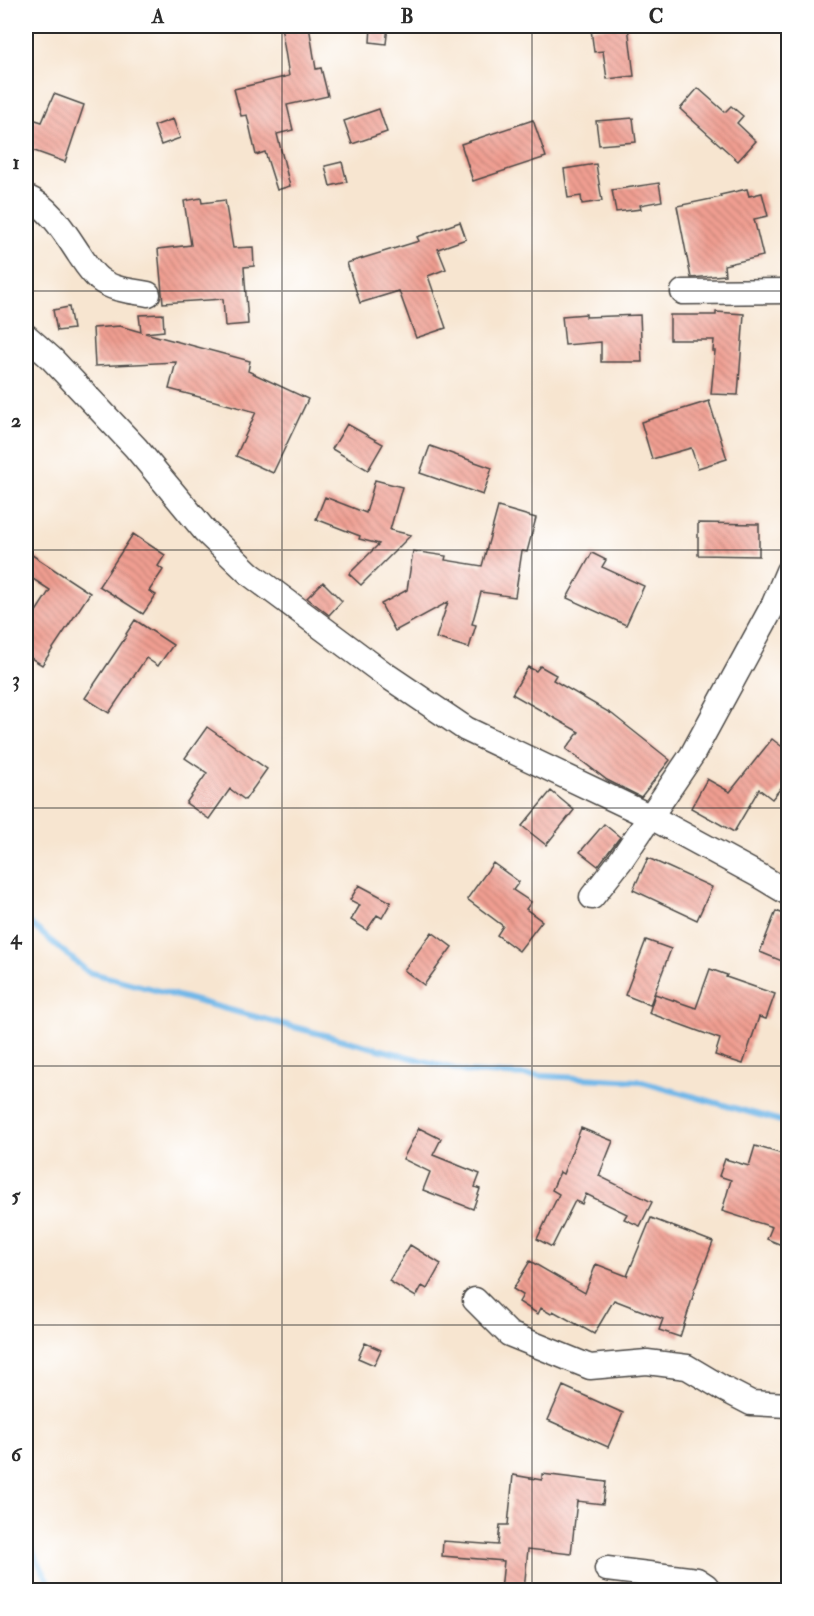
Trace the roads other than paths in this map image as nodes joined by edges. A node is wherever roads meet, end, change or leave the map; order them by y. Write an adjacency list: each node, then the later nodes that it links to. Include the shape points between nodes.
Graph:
1 (26, 197): 4 (street, via 50,214 99,280)
2 (789, 291): 3 (street)
3 (683, 292)
4 (148, 294)
5 (26, 336): 7 (street, via 136,448 205,531 250,574 466,729)
6 (789, 571): 7 (street, via 692,755)
7 (651, 817): 8 (street); 9 (street)
8 (789, 893)
9 (592, 897)
10 (476, 1300): 11 (street, via 509,1334 590,1367 648,1362 687,1367 751,1403)
11 (789, 1405)
12 (608, 1569): 13 (street, via 697,1580)
13 (709, 1590)

